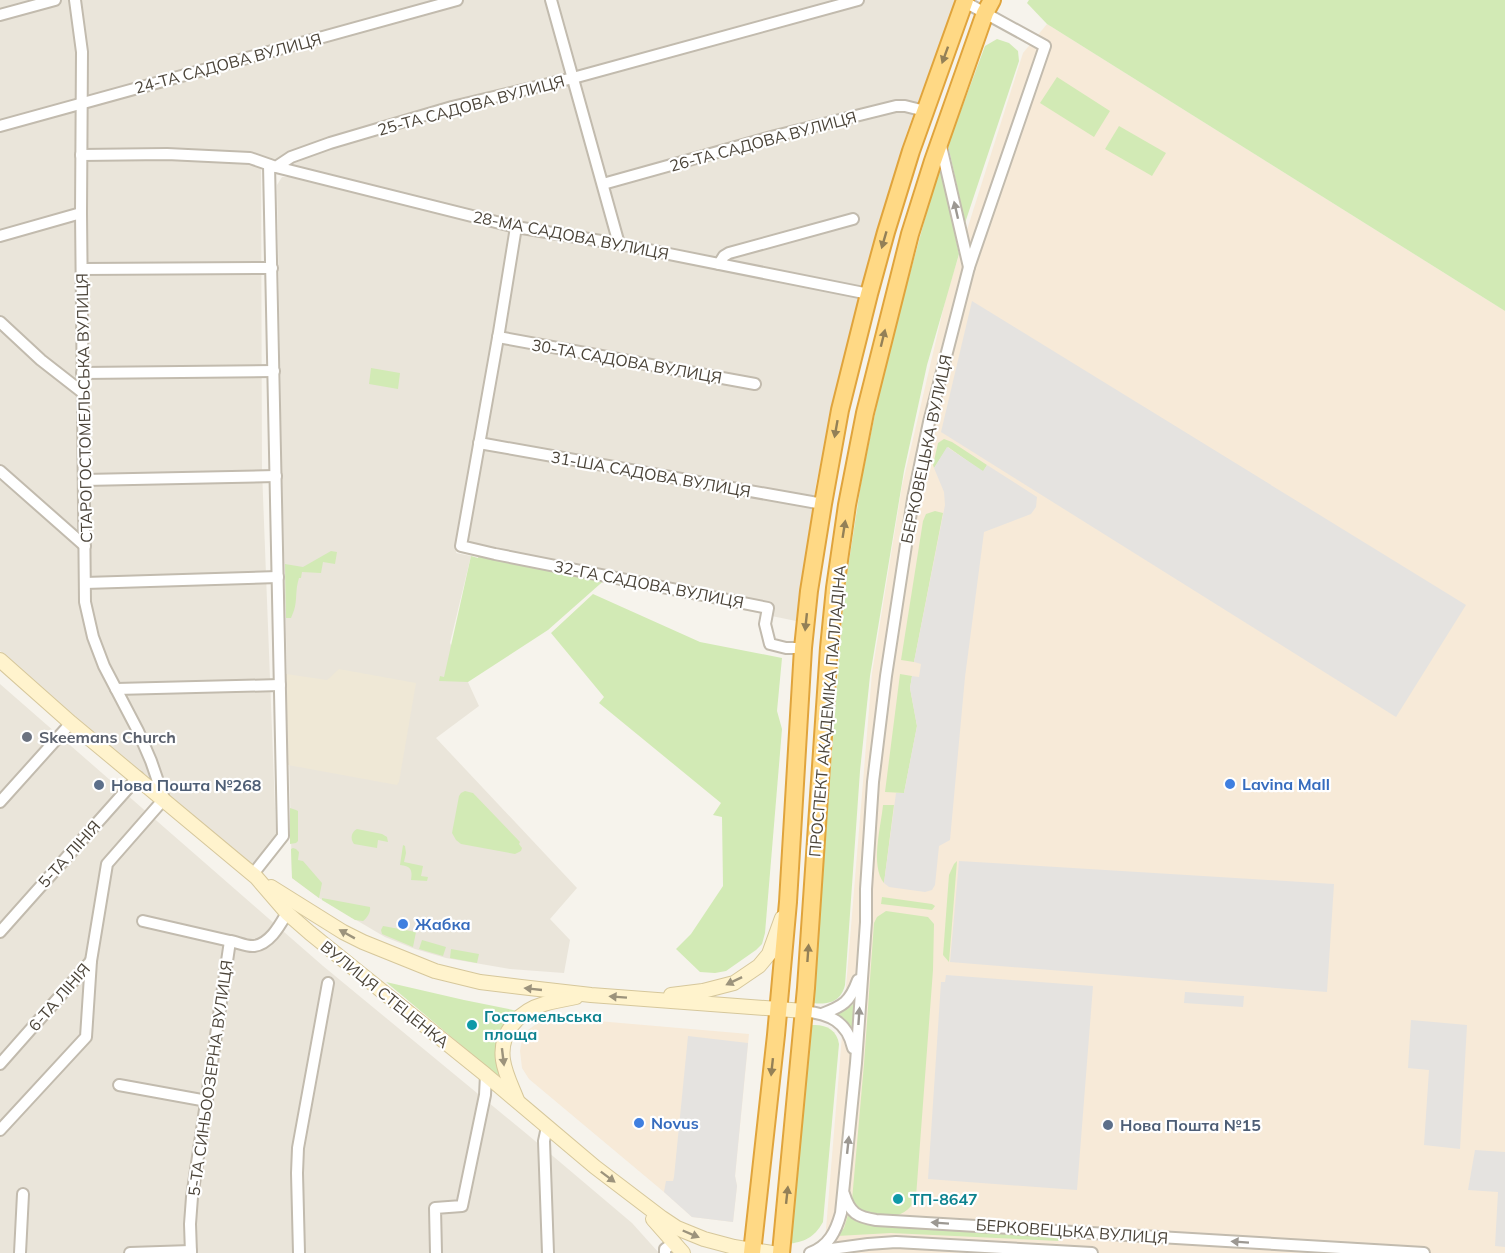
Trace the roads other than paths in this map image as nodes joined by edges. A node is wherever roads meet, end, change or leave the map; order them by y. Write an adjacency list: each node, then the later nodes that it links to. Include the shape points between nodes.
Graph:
1 (55, 0): 8 (street)
2 (75, 0): 10 (street, СТАРОГОСТОМЕЛЬСЬКА ВУЛИЦЯ, via 82,52)
3 (456, 0): 10 (street, 24-ТА САДОВА ВУЛИЦЯ)
4 (551, 0): 9 (street)
5 (858, 0): 9 (street, 25-ТА САДОВА ВУЛИЦЯ)
6 (965, 1): 7 (street); 11 (highway, ПРОСПЕКТ АКАДЕМІКА ПАЛЛАДІНА, one-way to 11)
7 (989, 7): 13 (highway, ПРОСПЕКТ АКАДЕМІКА ПАЛЛАДІНА); 23 (street, БЕРКОВЕЦЬКА ВУЛИЦЯ, via 1045,46)
8 (0, 15)
9 (573, 78): 15 (street, 25-ТА САДОВА ВУЛИЦЯ, via 452,107 330,143); 16 (street)
10 (82, 103): 12 (street, 24-ТА САДОВА ВУЛИЦЯ); 14 (street, СТАРОГОСТОМЕЛЬСЬКА ВУЛИЦЯ)
11 (925, 111): 16 (street, 26-ТА САДОВА ВУЛИЦЯ, via 896,106); 26 (highway, ПРОСПЕКТ АКАДЕМІКА ПАЛЛАДІНА, one-way to 26)
12 (0, 126)
13 (940, 141): 23 (street, one-way to 13); 61 (highway, ПРОСПЕКТ АКАДЕМІКА ПАЛЛАДІНА, one-way to 13, via 829,648 846,515 865,413 892,303)
14 (81, 155): 15 (street, via 218,156 250,158); 17 (street, СТАРОГОСТОМЕЛЬСЬКА ВУЛИЦЯ)
15 (272, 166): 19 (street, 28-МА САДОВА ВУЛИЦЯ); 25 (street)
16 (603, 184): 21 (street)
17 (81, 213): 20 (street); 24 (street, СТАРОГОСТОМЕЛЬСЬКА ВУЛИЦЯ)
18 (853, 219): 22 (street, via 729,253)
19 (516, 226): 21 (street, 28-МА САДОВА ВУЛИЦЯ); 28 (street)
20 (0, 236)
21 (619, 244): 22 (street, 28-МА САДОВА ВУЛИЦЯ)
22 (719, 264): 26 (street, 28-МА САДОВА ВУЛИЦЯ)
23 (969, 267): 56 (street, БЕРКОВЕЦЬКА ВУЛИЦЯ, via 929,422 907,534 873,782)
24 (82, 268): 25 (street); 30 (street, СТАРОГОСТОМЕЛЬСЬКА ВУЛИЦЯ)
25 (272, 268): 29 (street)
26 (869, 294): 37 (highway, ПРОСПЕКТ АКАДЕМІКА ПАЛЛАДІНА, one-way to 37, via 840,410)
27 (0, 322): 32 (street)
28 (498, 337): 31 (street, 30-ТА САДОВА ВУЛИЦЯ); 33 (street)
29 (274, 371): 30 (street); 35 (street)
30 (82, 373): 32 (street, СТАРОГОСТОМЕЛЬСЬКА ВУЛИЦЯ)
31 (755, 384)
32 (82, 392): 36 (street, СТАРОГОСТОМЕЛЬСЬКА ВУЛИЦЯ)
33 (479, 443): 37 (street, 31-ША САДОВА ВУЛИЦЯ); 41 (street, 32-ГА САДОВА ВУЛИЦЯ, via 461,546 768,608 765,624 770,644)
34 (0, 471): 38 (street)
35 (276, 476): 36 (street); 39 (street)
36 (84, 480): 38 (street, СТАРОГОСТОМЕЛЬСЬКА ВУЛИЦЯ)
37 (823, 504): 41 (highway, ПРОСПЕКТ АКАДЕМІКА ПАЛЛАДІНА, one-way to 41)
38 (85, 546): 40 (street, СТАРОГОСТОМЕЛЬСЬКА ВУЛИЦЯ)
39 (278, 577): 40 (street); 43 (street)
40 (85, 583): 44 (street, СТАРОГОСТОМЕЛЬСЬКА ВУЛИЦЯ, via 93,637)
41 (803, 648): 50 (highway, ПРОСПЕКТ АКАДЕМІКА ПАЛЛАДІНА)
42 (1, 663): 45 (main road, ВУЛИЦЯ СТЕЦЕНКА)
43 (280, 685): 44 (street); 49 (street, via 283,836)
44 (116, 689): 47 (street, СТАРОГОСТОМЕЛЬСЬКА ВУЛИЦЯ, via 151,760)
45 (71, 723): 46 (main road, ВУЛИЦЯ СТЕЦЕНКА); 48 (street)
46 (138, 777): 47 (main road, ВУЛИЦЯ СТЕЦЕНКА); 53 (street, 5-ТА ЛІНІЯ)
47 (164, 799): 49 (main road, ВУЛИЦЯ СТЕЦЕНКА); 55 (street, 6-ТА ЛІНІЯ, via 107,864)
48 (0, 802)
49 (256, 877): 51 (main road, ВУЛИЦЯ СТЕЦЕНКА); 58 (main road, ВУЛИЦЯ СТЕЦЕНКА, one-way to 49, via 480,982 435,971 343,932)
50 (788, 902): 59 (main road, one-way to 59, via 769,954 734,983); 60 (highway, ПРОСПЕКТ АКАДЕМІКА ПАЛЛАДІНА)
51 (287, 913): 54 (street, 5-ТА СИНЬООЗЕРНА ВУЛИЦЯ, via 266,941 253,946); 65 (main road, ВУЛИЦЯ СТЕЦЕНКА)
52 (143, 921): 54 (street)
53 (0, 932)
54 (230, 941): 67 (street, 5-ТА СИНЬООЗЕРНА ВУЛИЦЯ)
55 (92, 961): 64 (street, 6-ТА ЛІНІЯ); 70 (street, via 86,1037)
56 (862, 969): 62 (street, БЕРКОВЕЦЬКА ВУЛИЦЯ, via 850,998); 63 (street, БЕРКОВЕЦЬКА ВУЛИЦЯ, one-way to 56)
57 (327, 983): 80 (street, via 298,1148)
58 (591, 994): 59 (main road, one-way to 58); 68 (main road, one-way to 68, via 542,1004 520,1017 508,1030 502,1058)
59 (644, 999): 60 (main road)
60 (778, 1009): 61 (main road); 76 (highway, one-way to 76)
61 (804, 1011): 62 (street, БЕРКОВЕЦЬКА ВУЛИЦЯ); 85 (highway, one-way to 61)
62 (822, 1014): 63 (street, БЕРКОВЕЦЬКА ВУЛИЦЯ, via 847,1030)
63 (856, 1063): 71 (street, БЕРКОВЕЦЬКА ВУЛИЦЯ, one-way to 63)
64 (0, 1064)
65 (486, 1075): 68 (main road, ВУЛИЦЯ СТЕЦЕНКА); 81 (street, via 462,1206 435,1208)
66 (119, 1085): 67 (street)
67 (207, 1101): 75 (street, 5-ТА СИНЬООЗЕРНА ВУЛИЦЯ, via 192,1197)
68 (518, 1102): 69 (main road)
69 (548, 1127): 73 (main road, one-way to 73); 82 (street, via 544,1141)
70 (0, 1130)
71 (843, 1191): 77 (street, БЕРКОВЕЦЬКА ВУЛИЦЯ, via 838,1227); 87 (street, БЕРКОВЕЦЬКА ВУЛИЦЯ, one-way to 71, via 876,1220 857,1215 848,1206)
72 (23, 1194): 78 (street)
73 (642, 1202): 74 (main road); 76 (main road, one-way to 76, via 677,1228)
74 (679, 1248): 83 (street, via 665,1249)
75 (191, 1252): 79 (street)
76 (752, 1252): 84 (main road)
77 (812, 1252): 86 (street, БЕРКОВЕЦЬКА ВУЛИЦЯ, via 896,1242)
78 (20, 1253)
79 (130, 1253)
80 (299, 1253)
81 (436, 1253)
82 (548, 1253)
83 (665, 1253)
84 (772, 1253)
85 (781, 1253)
86 (1092, 1253)
87 (1424, 1253)

